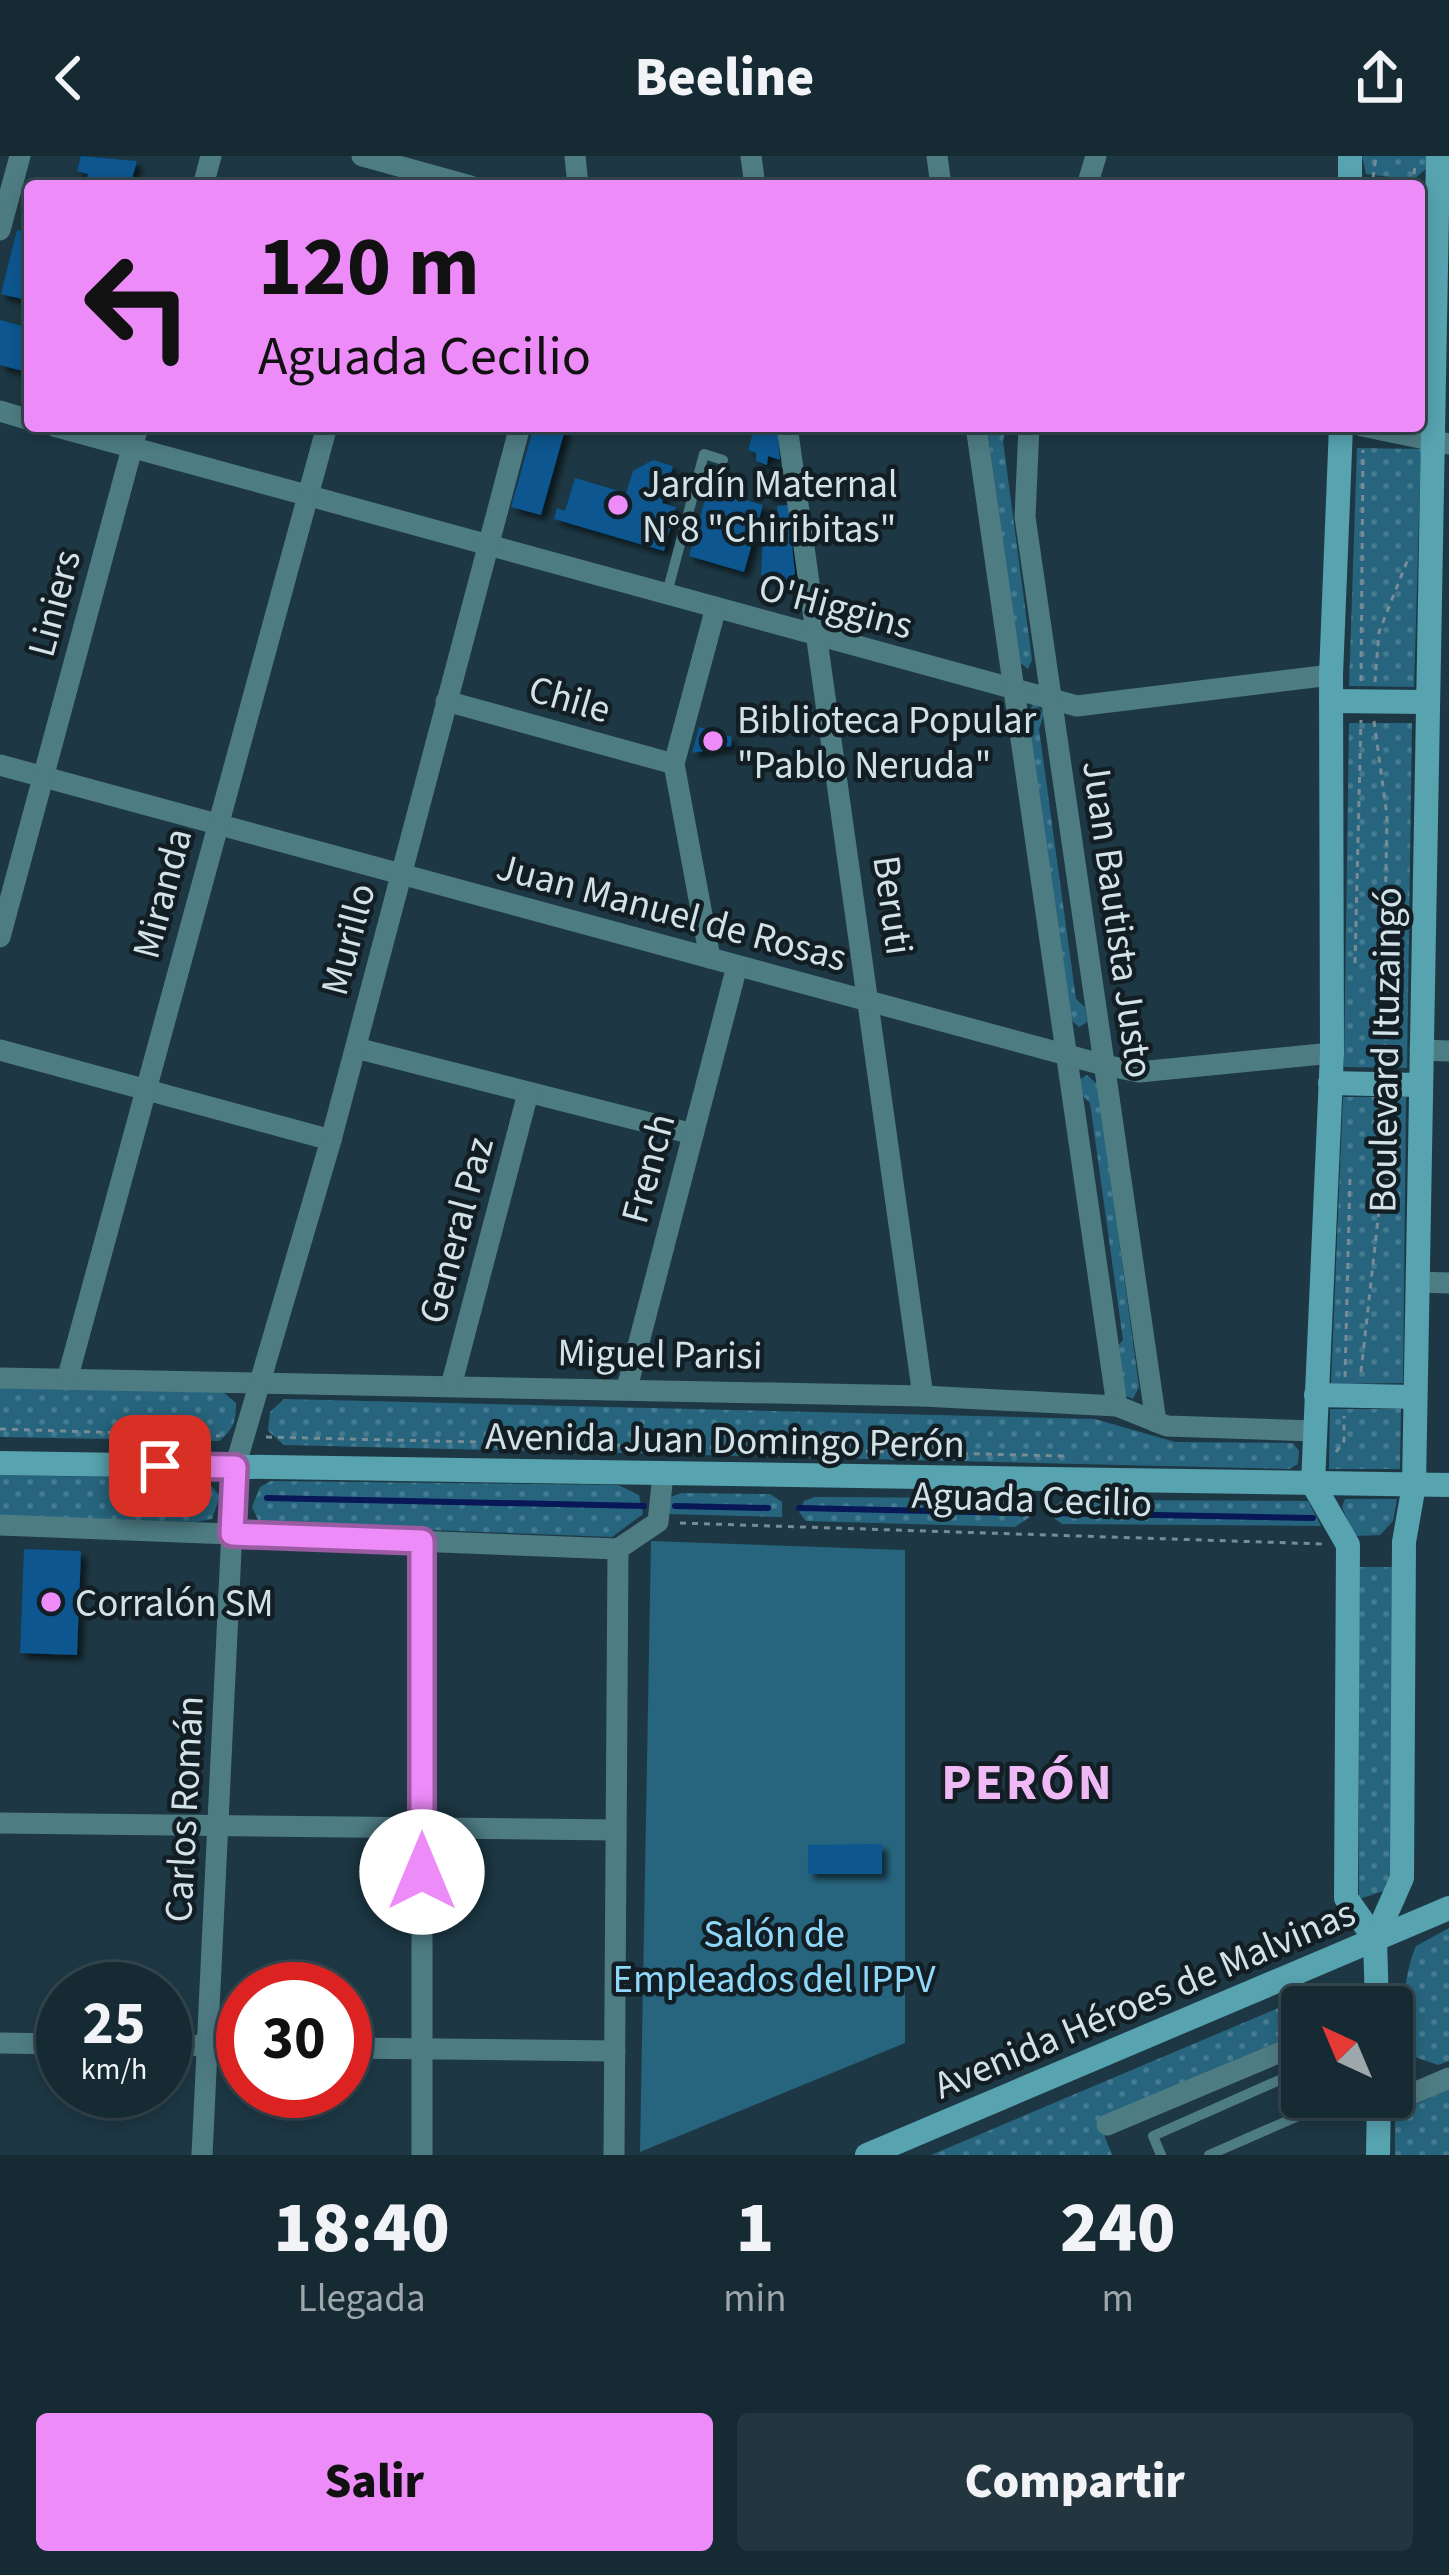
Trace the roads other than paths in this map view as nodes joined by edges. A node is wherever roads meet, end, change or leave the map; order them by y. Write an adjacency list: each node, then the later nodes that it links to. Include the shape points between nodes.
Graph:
1 (20, 156): 7 (street)
2 (362, 156): 4 (street)
3 (1438, 156): 6 (main road, Boulevard Ituzaingó)
4 (397, 169): 5 (street)
5 (445, 180)
6 (1428, 194): 17 (main road, Boulevard Ituzaingó)
7 (0, 230)
8 (98, 432): 16 (street, O'Higgins)
9 (325, 432): 19 (street, Miranda)
10 (518, 432): 20 (street, Murillo)
11 (788, 432): 23 (street, Beruti)
12 (977, 432): 25 (street, Juan Bautista Justo)
13 (1029, 432): 27 (street, Juan Bautista Justo, via 1025,517)
14 (1340, 432): 24 (main road, Boulevard Ituzaingó)
15 (1391, 432): 17 (street)
16 (135, 437): 19 (street, O'Higgins); 31 (street, Liniers)
17 (1440, 442): 28 (main road, Boulevard Ituzaingó)
18 (724, 460): 21 (lane, via 704,454)
19 (308, 496): 20 (street, O'Higgins); 32 (street, Miranda)
20 (488, 548): 21 (street, O'Higgins); 26 (street, Murillo)
21 (666, 596): 22 (street, O'Higgins)
22 (715, 610): 23 (street, O'Higgins); 29 (street)
23 (819, 637): 25 (street, O'Higgins); 37 (street, Beruti)
24 (1331, 688): 27 (street, O'Higgins, via 1077,706); 28 (main road, via 1367,701); 42 (main road, Boulevard Ituzaingó)
25 (1014, 689): 27 (street, O'Higgins); 43 (street, Juan Bautista Justo)
26 (446, 700): 29 (street, Chile); 33 (street, Murillo)
27 (1049, 700): 44 (street, Juan Bautista Justo)
28 (1426, 703): 40 (main road, Boulevard Ituzaingó)
29 (674, 764): 35 (street)
30 (0, 765): 31 (street, Juan Manuel de Rosas)
31 (43, 777): 32 (street, Juan Manuel de Rosas); 34 (street, Liniers)
32 (218, 824): 33 (street, Juan Manuel de Rosas); 47 (street, Miranda)
33 (401, 874): 35 (street, Juan Manuel de Rosas); 38 (street, Murillo)
34 (0, 938)
35 (710, 958): 36 (street, Juan Manuel de Rosas)
36 (737, 966): 37 (street, Juan Manuel de Rosas); 49 (street, French)
37 (872, 1004): 43 (street, Juan Manuel de Rosas); 59 (street, Beruti)
38 (356, 1048): 48 (street); 50 (street, Murillo)
39 (0, 1050): 47 (street)
40 (1420, 1050): 41 (street); 46 (main road, Boulevard Ituzaingó)
41 (1449, 1051)
42 (1332, 1053): 44 (street, Juan Manuel de Rosas, via 1139,1072); 45 (main road, Boulevard Ituzaingó)
43 (1064, 1055): 44 (street, Juan Manuel de Rosas); 61 (street, Juan Bautista Justo)
44 (1104, 1065): 62 (street, Juan Bautista Justo)
45 (1330, 1083): 46 (main road); 58 (main road, Boulevard Ituzaingó)
46 (1407, 1084): 51 (main road, Boulevard Ituzaingó)
47 (144, 1089): 50 (street); 54 (street, Miranda)
48 (528, 1094): 49 (street); 56 (street, General Paz)
49 (693, 1134): 57 (street, French)
50 (331, 1140): 55 (street, Murillo)
51 (1417, 1282): 52 (street); 60 (main road, Boulevard Ituzaingó)
52 (1449, 1283)
53 (0, 1378): 54 (street, Miguel Parisi)
54 (67, 1380): 55 (street, Miguel Parisi)
55 (264, 1383): 56 (street, Miguel Parisi); 65 (street, Murillo)
56 (451, 1385): 57 (street, Miguel Parisi)
57 (627, 1388): 59 (street, Miguel Parisi)
58 (1316, 1395): 60 (main road); 63 (main road, Boulevard Ituzaingó)
59 (923, 1396): 61 (street, Miguel Parisi)
60 (1415, 1397): 68 (main road, Boulevard Ituzaingó)
61 (1117, 1406): 62 (street, Miguel Parisi)
62 (1156, 1422): 63 (street, Miguel Parisi)
63 (1314, 1431): 66 (main road, Boulevard Ituzaingó)
64 (0, 1463): 65 (main road, Avenida Juan Domingo Perón)
65 (235, 1467): 67 (main road, Avenida Juan Domingo Perón); 71 (street, Carlos Román)
66 (1313, 1473): 67 (main road, Avenida Juan Domingo Perón); 68 (main road, Avenida Juan Domingo Perón); 79 (main road, Boulevard Ituzaingó, via 1348,1545 1346,1898)
67 (663, 1474): 73 (street, via 658,1522)
68 (1414, 1485): 69 (main road, Avenida Juan Domingo Perón); 79 (main road, Boulevard Ituzaingó, via 1404,1542 1402,1878)
69 (1449, 1485)
70 (0, 1525): 71 (street)
71 (232, 1534): 72 (street); 75 (street, Carlos Román)
72 (422, 1541): 73 (street); 76 (street)
73 (618, 1550): 77 (street)
74 (0, 1823): 75 (street)
75 (218, 1825): 76 (street); 84 (street, Carlos Román)
76 (422, 1828): 77 (street); 87 (street)
77 (616, 1830): 88 (street)
78 (1449, 1908): 79 (main road, Avenida Héroes de Malvinas)
79 (1375, 1939): 80 (main road, Boulevard Ituzaingó); 101 (main road, Avenida Héroes de Malvinas)
80 (1376, 1986)
81 (0, 2043): 82 (street)
82 (36, 2044)
83 (192, 2046): 84 (street)
84 (207, 2046): 85 (street); 98 (street, Carlos Román)
85 (216, 2046)
86 (372, 2048): 87 (street)
87 (422, 2049): 88 (street); 99 (street)
88 (615, 2051): 100 (street)
89 (1281, 2052): 93 (street)
90 (1449, 2078): 92 (street)
91 (1281, 2079): 97 (lane)
92 (1413, 2090)
93 (1143, 2110): 96 (street); 97 (lane)
94 (1294, 2118): 103 (lane)
95 (1379, 2118): 104 (main road)
96 (1107, 2126)
97 (1153, 2136): 102 (lane)
98 (202, 2155)
99 (422, 2155)
100 (614, 2155)
101 (867, 2155)
102 (1161, 2155)
103 (1209, 2155)
104 (1378, 2155)

